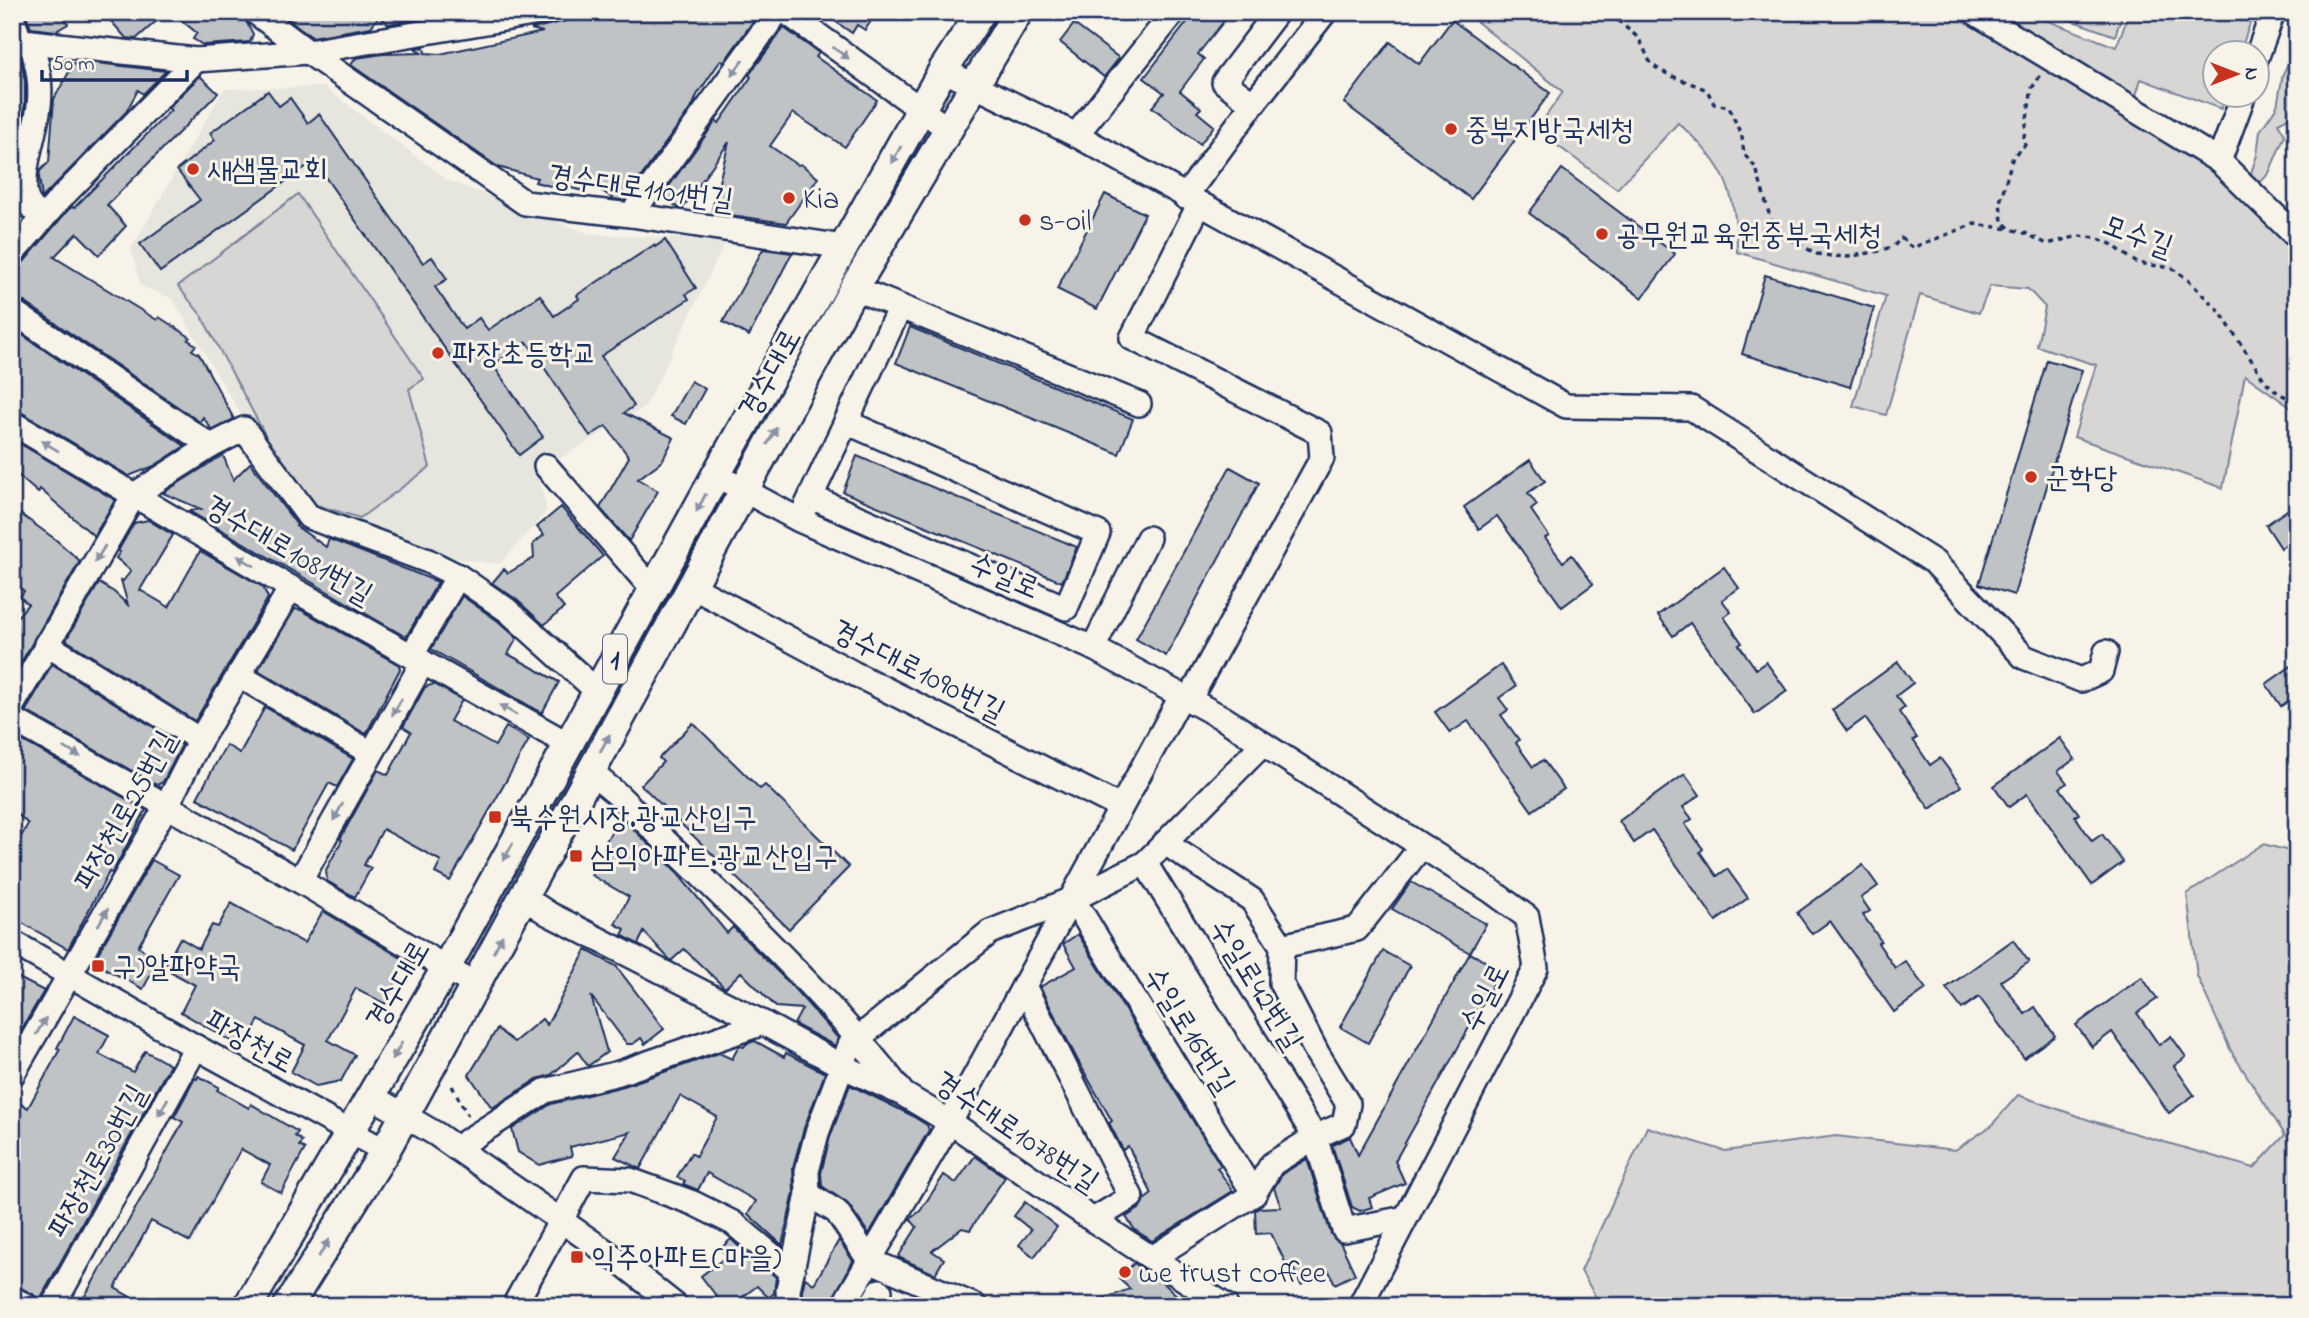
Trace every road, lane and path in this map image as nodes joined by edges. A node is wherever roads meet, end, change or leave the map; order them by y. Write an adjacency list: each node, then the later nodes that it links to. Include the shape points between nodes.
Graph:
1 (255, 12): 16 (street, 경수대로1101번길)
2 (777, 12): 30 (street, one-way to 30)
3 (786, 12): 23 (street, one-way to 23)
4 (981, 12): 19 (main road, 경수대로 / 1)
5 (1018, 12): 20 (main road, 경수대로 / 1)
6 (1174, 12): 25 (street)
7 (1278, 12): 21 (street, via 1224,82)
8 (1325, 12): 21 (street)
9 (1612, 12): 32 (path, 모수길, via 1646,48 1651,63 1707,90 1714,104 1729,107 1744,154 1756,168 1774,230 1817,254 1848,257 1894,246 1901,238 1913,248 1974,224)
10 (1974, 12): 18 (street)
11 (2273, 12): 14 (street)
12 (532, 14): 16 (street)
13 (12, 18): 15 (street)
14 (2264, 38)
15 (22, 43): 17 (street); 31 (street, via 40,77 26,195)
16 (309, 52): 17 (street); 30 (street, 경수대로1101번길, via 525,203)
17 (196, 60): 31 (street)
18 (2052, 60): 26 (street); 32 (path, via 2032,88 2025,145 2013,156 2000,202 2003,221)
19 (943, 70): 20 (street); 23 (main road, 경수대로 / 1)
20 (973, 85): 24 (main road, 경수대로 / 1); 25 (street)
21 (1253, 104): 29 (street)
22 (2239, 108): 26 (street)
23 (921, 111): 24 (street); 27 (main road, 경수대로 / 1, one-way to 27)
24 (948, 129): 28 (main road, 경수대로 / 1)
25 (1076, 135): 29 (street)
26 (2219, 162): 33 (street)
27 (879, 184): 28 (main road); 34 (main road, 경수대로 / 1)
28 (906, 200): 36 (main road, 경수대로 / 1)
29 (1192, 201): 57 (street, via 1566,406 1691,408 1934,562 2024,657 2081,680 2101,671); 61 (street, via 1132,338 1320,433 1322,458)
30 (631, 215): 34 (street, 경수대로1101번길)
31 (42, 219): 35 (street)
32 (2010, 229): 39 (path, 모수길, via 2047,244 2079,236 2096,238 2137,263 2172,268 2220,312 2265,381)
33 (2297, 237)
34 (844, 247): 45 (main road, 경수대로 / 1)
35 (12, 254)
36 (854, 288): 37 (street); 46 (main road, 경수대로 / 1, one-way to 36)
37 (901, 307): 40 (street); 41 (street)
38 (12, 311): 43 (street)
39 (2297, 402)
40 (1139, 404)
41 (846, 422): 48 (street); 48 (street, via 1098,533 1066,608)
42 (12, 423): 47 (street, 경수대로1081번길, one-way to 42)
43 (211, 446): 47 (street, 경수대로1081번길); 51 (street, 경수대로1081번길, via 244,429 309,517)
44 (546, 466): 54 (street)
45 (716, 475): 46 (street, 수일로); 54 (main road, 경수대로 / 1, one-way to 54)
46 (743, 489): 49 (street, 수일로); 52 (main road, 경수대로 / 1)
47 (134, 495): 53 (street, 경수대로1081번길, one-way to 47); 55 (street, one-way to 55)
48 (811, 497): 49 (street)
49 (799, 520): 56 (street, 수일로)
50 (1148, 538): 56 (street)
51 (458, 576): 58 (street); 60 (street, via 507,610)
52 (691, 586): 67 (main road, 경수대로 / 1, one-way to 52); 69 (street, 경수대로1090번길)
53 (291, 588): 58 (street, 경수대로1081번길); 59 (street, 파장천로25번길)
54 (654, 591): 60 (main road, 경수대로 / 1)
55 (46, 644): 62 (street); 63 (street)
56 (1093, 648): 61 (street, 수일로)
57 (2106, 652)
58 (417, 658): 64 (street, 경수대로1081번길, one-way to 58); 66 (street, one-way to 66)
59 (239, 675): 63 (street, 파장천로25번길); 66 (street)
60 (597, 691): 64 (main road, 경수대로 / 1)
61 (1186, 697): 65 (street, 수일로); 69 (street)
62 (13, 717): 68 (street, one-way to 68)
63 (200, 740): 68 (street, 파장천로25번길)
64 (568, 744): 78 (main road, 경수대로 / 1, one-way to 78)
65 (1262, 745): 70 (street); 71 (street, 수일로)
66 (371, 753): 73 (street, one-way to 73)
67 (589, 771): 74 (main road, 경수대로 / 1); 83 (street, via 758,931)
68 (167, 805): 73 (street); 79 (street, 파장천로25번길, one-way to 68)
69 (1120, 807): 75 (street)
70 (1165, 843): 72 (street); 77 (street, 수일로42번길, via 1252,900)
71 (1421, 847): 77 (street, via 1357,929); 99 (street, 수일로, via 1527,917 1536,968)
72 (1145, 863): 75 (street); 94 (street, 수일로42번길)
73 (300, 881): 78 (street)
74 (523, 897): 80 (main road, 경수대로 / 1, one-way to 74); 82 (street, 경수대로1078번길)
75 (1073, 899): 81 (street); 83 (street, via 990,932); 98 (street, 수일로16번길)
76 (12, 942): 79 (street, 파장천로)
77 (1282, 946): 94 (street, 수일로42번길, via 1281,983 1348,1104 1344,1124)
78 (446, 968): 80 (street); 89 (main road, 경수대로 / 1, one-way to 89)
79 (69, 976): 84 (street, 파장천로); 86 (street, 파장천로25번길, one-way to 79)
80 (475, 985): 90 (main road, 경수대로 / 1)
81 (1024, 986): 91 (street); 100 (street, via 1131,1197)
82 (763, 1023): 85 (street, 경수대로1078번길); 92 (street, via 619,1073 545,1091)
83 (859, 1037): 85 (street, via 850,1045); 88 (street)
84 (196, 1047): 93 (street, 파장천로); 109 (street, 파장천로30번길, one-way to 109)
85 (842, 1066): 88 (street, 경수대로1078번길); 97 (street, via 817,1133 807,1171)
86 (12, 1075)
87 (452, 1086): 92 (path, via 473,1125)
88 (903, 1094): 91 (street, 경수대로1078번길)
89 (371, 1096): 90 (street); 93 (main road, 경수대로 / 1)
90 (403, 1116): 95 (street); 96 (main road, 경수대로 / 1)
91 (950, 1122): 100 (street, 경수대로1078번길); 103 (street)
92 (489, 1129): 95 (street)
93 (350, 1132): 96 (street, 파장천로); 110 (main road, 경수대로 / 1)
94 (1315, 1138): 98 (street, via 1272,1164); 99 (street, 수일로42번길, via 1344,1230)
95 (456, 1148): 101 (street)
96 (385, 1151): 107 (main road, 경수대로 / 1, one-way to 96)
97 (808, 1194): 103 (street, via 837,1212); 104 (street)
98 (1254, 1194): 102 (street)
99 (1405, 1218): 117 (street, 수일로)
100 (1093, 1220): 102 (street, 경수대로1078번길)
101 (561, 1221): 104 (street, via 584,1178 630,1180 733,1223); 111 (street); 112 (street)
102 (1152, 1258): 105 (street, 경수대로1078번길)
103 (869, 1260): 114 (street); 115 (street)
104 (792, 1272): 113 (street)
105 (1200, 1297): 116 (street, 경수대로1078번길)
106 (12, 1298): 108 (street)
107 (289, 1305)
108 (26, 1306)
109 (54, 1306)
110 (248, 1306)
111 (514, 1306)
112 (676, 1306)
113 (789, 1306)
114 (843, 1306)
115 (975, 1306)
116 (1226, 1306)
117 (1360, 1306)

